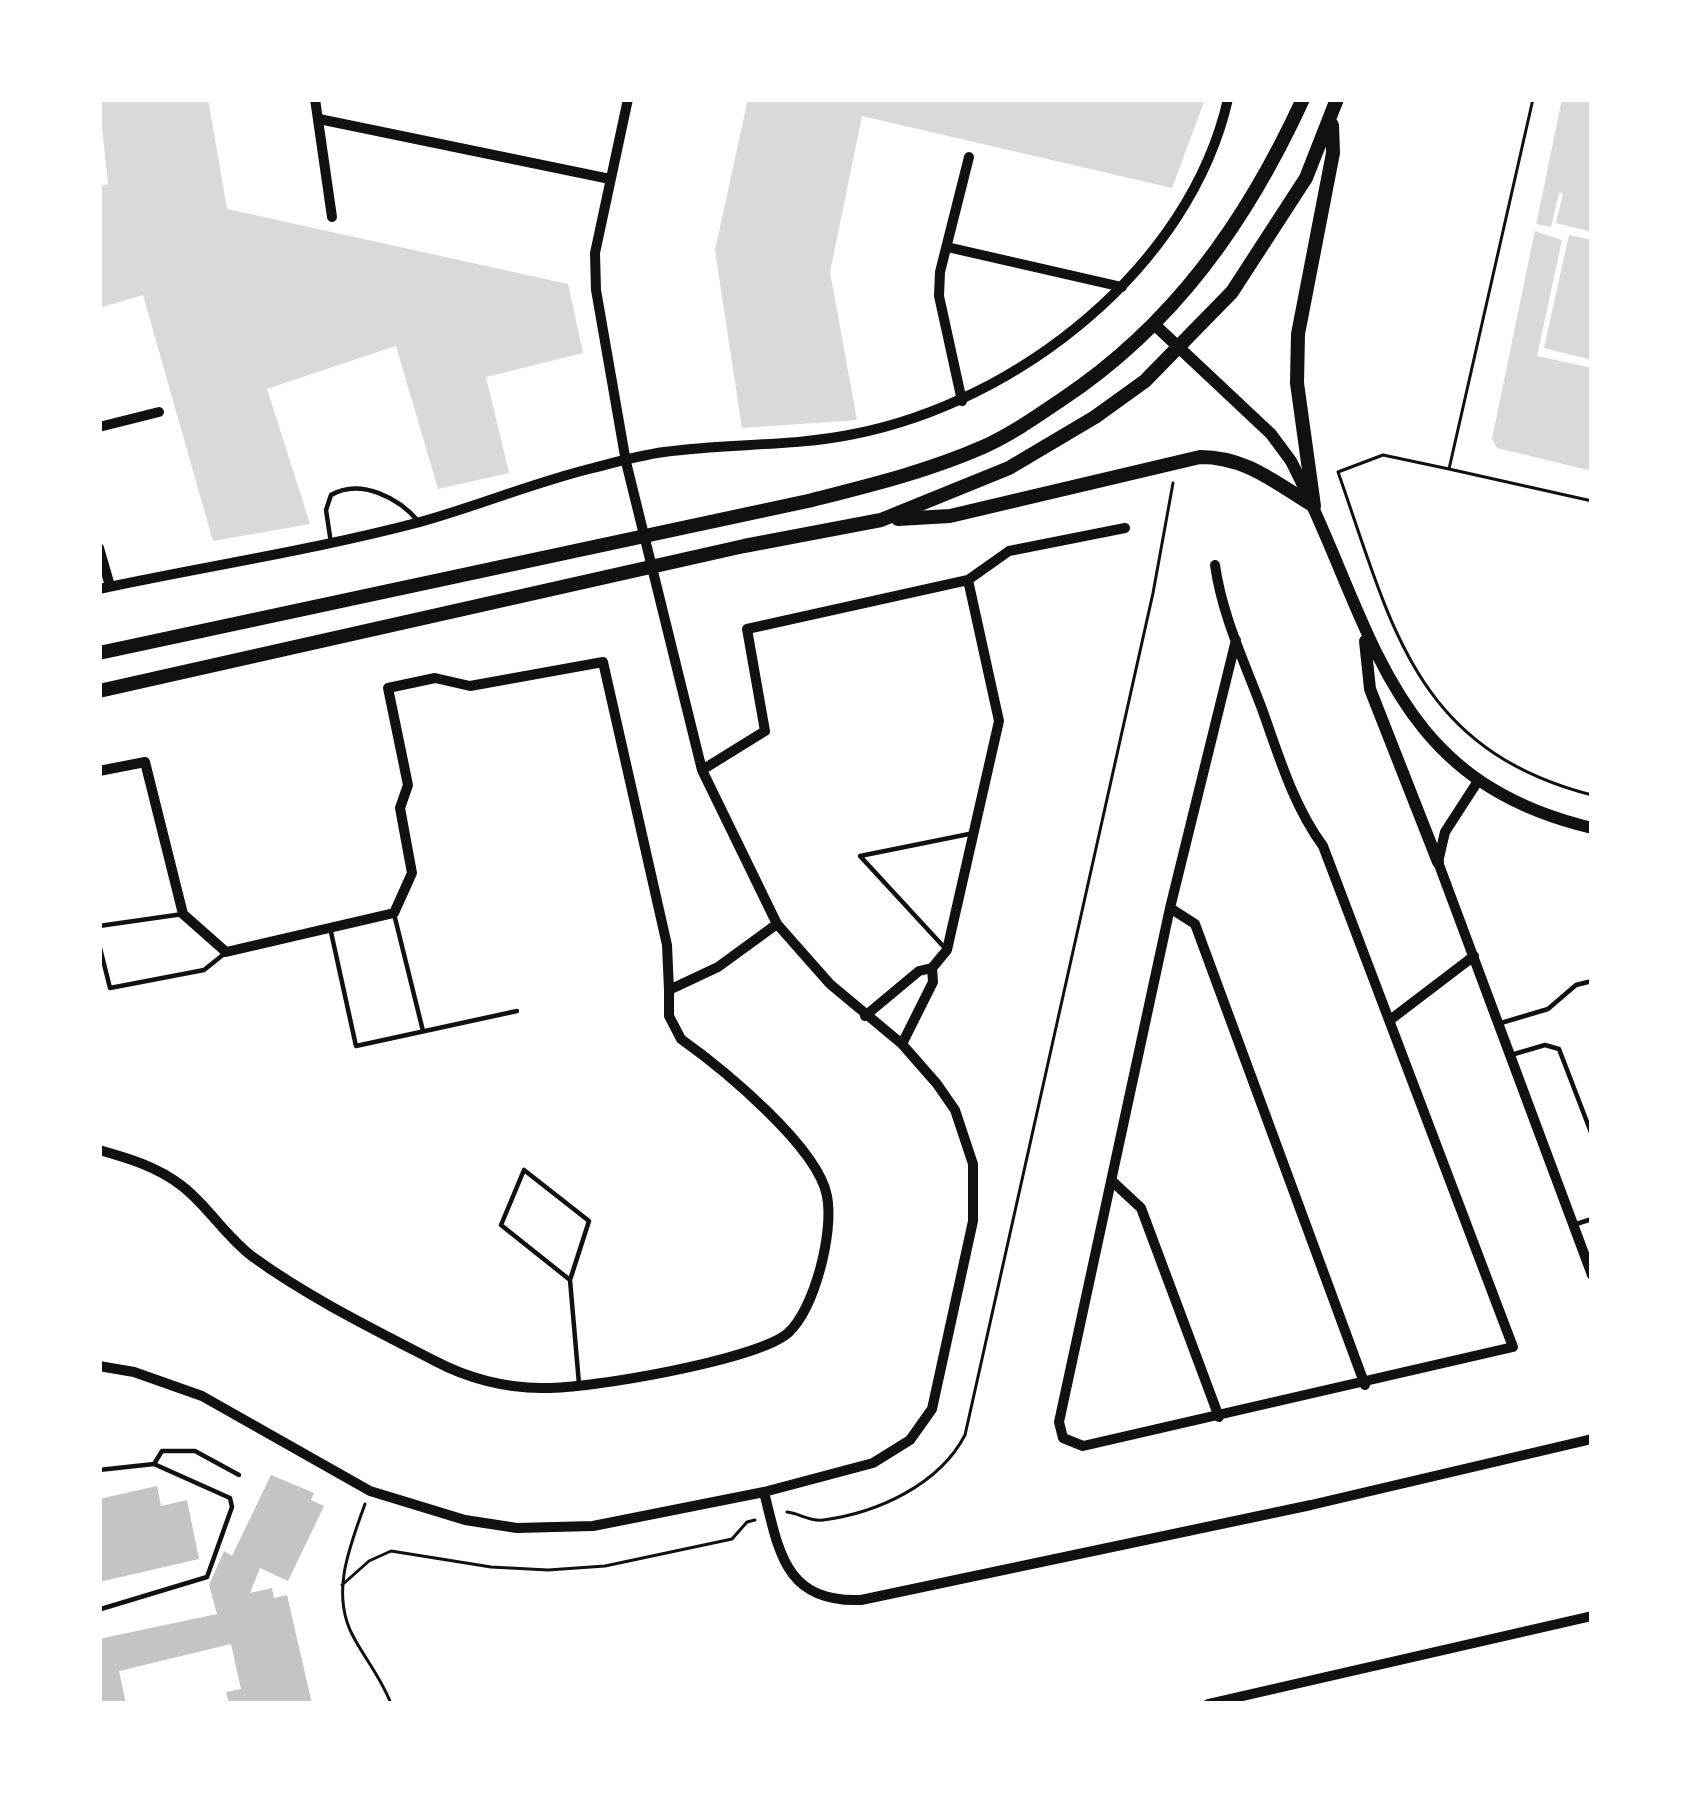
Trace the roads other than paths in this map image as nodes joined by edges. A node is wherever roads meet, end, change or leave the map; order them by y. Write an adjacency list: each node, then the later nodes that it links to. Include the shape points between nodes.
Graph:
1 (316, 99): 7 (street)
2 (628, 99): 9 (street)
3 (1228, 99): 12 (street, via 1202,171)
4 (1303, 99): 13 (main road, via 1246,210)
5 (1337, 99): 6 (main road)
6 (1332, 116): 14 (main road, via 1267,244); 19 (main road, via 1333,153 1298,334)
7 (319, 119): 9 (street); 10 (street)
8 (969, 157): 11 (street)
9 (610, 179): 18 (street, via 596,290)
10 (332, 217)
11 (947, 247): 12 (street); 15 (street, via 939,296)
12 (1122, 287): 15 (street, via 1025,365)
13 (1156, 325): 14 (street); 23 (main road, via 1099,375 986,446 905,476)
14 (1181, 347): 19 (street, via 1271,434); 20 (main road, via 1051,445)
15 (962, 400): 18 (street, via 857,434)
16 (160, 412): 17 (street)
17 (99, 427)
18 (626, 462): 21 (street); 23 (street)
19 (1314, 506): 20 (main road, via 1256,467 1221,457 950,516); 30 (street)
20 (881, 520): 27 (main road)
21 (419, 522): 24 (street); 24 (lane, via 405,505 344,488 326,510)
22 (1124, 528): 28 (street, via 1009,551)
23 (642, 534): 27 (street); 32 (main road)
24 (331, 542): 29 (street)
25 (99, 548): 29 (street)
26 (1215, 565): 31 (street)
27 (650, 569): 33 (main road); 34 (street)
28 (968, 580): 34 (street, via 747,629 765,731); 38 (street, via 999,721)
29 (105, 588)
30 (1364, 628): 36 (street, via 1414,722); 39 (street, via 1370,689)
31 (1235, 640): 40 (street); 57 (street)
32 (99, 653)
33 (99, 691)
34 (702, 770): 43 (street)
35 (99, 771): 42 (street, via 145,762)
36 (1478, 782): 37 (street, via 1555,820); 39 (street, via 1445,832)
37 (1592, 828)
38 (975, 833): 47 (street); 47 (lane, via 860,856)
39 (1438, 862): 49 (street)
40 (1170, 908): 64 (street); 70 (street, via 1195,924)
41 (394, 913): 45 (street); 53 (street, via 412,873 400,808 408,785 388,688 435,678 470,686 603,662 667,945); 59 (lane)
42 (183, 914): 44 (lane); 48 (street)
43 (777, 924): 53 (street); 56 (street)
44 (99, 926)
45 (330, 927): 48 (street); 59 (lane, via 356,1046)
46 (99, 944): 48 (lane, via 110,988 204,970)
47 (947, 950): 50 (street)
48 (226, 952)
49 (1474, 956): 57 (street); 58 (street)
50 (932, 968): 51 (street); 54 (street)
51 (908, 980): 54 (street); 56 (street)
52 (1592, 981): 58 (lane, via 1548,1009)
53 (669, 990): 71 (street, via 669,1016 681,1039 800,1144 824,1180 829,1219 815,1286 802,1316 769,1346)
54 (925, 996): 60 (street)
55 (517, 1011): 59 (lane)
56 (865, 1016): 60 (street)
57 (1390, 1020): 70 (street, via 1513,1347)
58 (1499, 1024): 61 (street)
59 (423, 1030)
60 (902, 1044): 77 (street, via 955,1110 976,1195 932,1409 910,1440 873,1463)
61 (1510, 1055): 62 (lane, via 1559,1049); 66 (street)
62 (1592, 1135)
63 (99, 1150): 71 (street, via 183,1186 248,1253 440,1364 507,1385)
64 (1112, 1180): 72 (street, via 1141,1208); 72 (street, via 1059,1422 1064,1438 1083,1446)
65 (1592, 1219): 66 (lane)
66 (1574, 1225): 67 (street)
67 (1592, 1275)
68 (570, 1280): 68 (lane, via 501,1226 524,1170 589,1222); 71 (lane)
69 (99, 1366): 77 (street, via 202,1396 370,1491 465,1520 593,1526)
70 (1365, 1384): 72 (street)
71 (579, 1386)
72 (1219, 1417)
73 (1592, 1439): 77 (street, via 861,1600 806,1588 782,1564)
74 (154, 1464): 75 (lane); 76 (lane, via 162,1451 195,1451); 78 (lane, via 230,1498 224,1534 207,1577)
75 (99, 1470)
76 (239, 1475)
77 (764, 1492)
78 (101, 1609)
79 (1592, 1616): 80 (street)
80 (1208, 1704)

